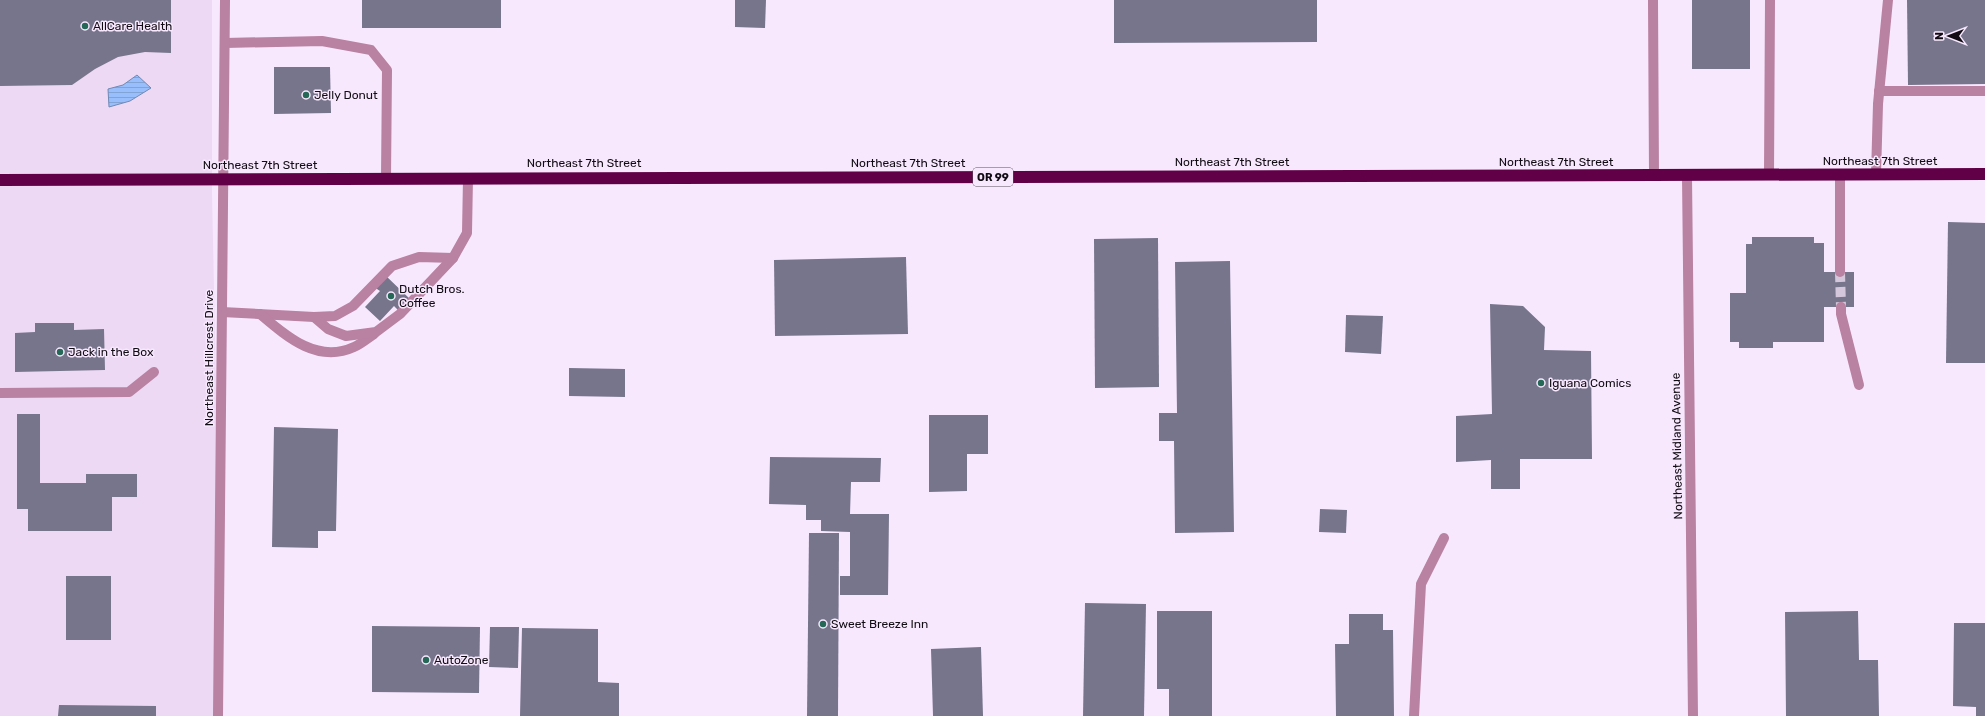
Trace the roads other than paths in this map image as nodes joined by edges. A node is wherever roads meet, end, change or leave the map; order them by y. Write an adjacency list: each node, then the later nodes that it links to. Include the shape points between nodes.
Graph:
1 (225, 0): 5 (street, Northeast Hillcrest Drive)
2 (1653, 0): 12 (street)
3 (1770, 0): 9 (street)
4 (1888, 0): 6 (street)
5 (225, 43): 14 (street, via 322,41 371,50 387,70); 16 (street, Northeast Hillcrest Drive)
6 (1879, 91): 7 (street); 11 (street)
7 (1985, 91)
8 (1985, 174): 11 (highway, Northeast 7th Street / OR 99)
9 (1769, 175): 10 (highway, Northeast 7th Street / OR 99); 13 (highway, Northeast 7th Street / OR 99)
10 (1840, 175): 11 (highway, Northeast 7th Street / OR 99); 19 (street)
11 (1876, 175)
12 (1654, 176): 13 (highway, Northeast 7th Street / OR 99); 15 (highway, Northeast 7th Street / OR 99)
13 (1687, 176): 31 (street, Northeast Midland Avenue)
14 (386, 178): 15 (highway, Northeast 7th Street / OR 99); 16 (highway, Northeast 7th Street / OR 99)
15 (468, 178): 18 (street, via 467,233)
16 (223, 179): 17 (highway, Northeast 7th Street / OR 99); 21 (street, Northeast Hillcrest Drive)
17 (0, 180)
18 (453, 258): 23 (street, via 419,257 392,266 353,306 335,316); 24 (street, via 400,314)
19 (1840, 272)
20 (1841, 307): 26 (street)
21 (222, 312): 22 (street); 29 (street, Northeast Hillcrest Drive)
22 (260, 314): 23 (street); 24 (street, via 286,336 315,351 329,354 354,347)
23 (314, 317): 24 (street, via 328,329 346,336)
24 (376, 332)
25 (154, 372): 27 (street, via 128,392)
26 (1859, 385)
27 (0, 393)
28 (1444, 538): 30 (street, via 1421,584)
29 (218, 716)
30 (1414, 716)
31 (1693, 716)

